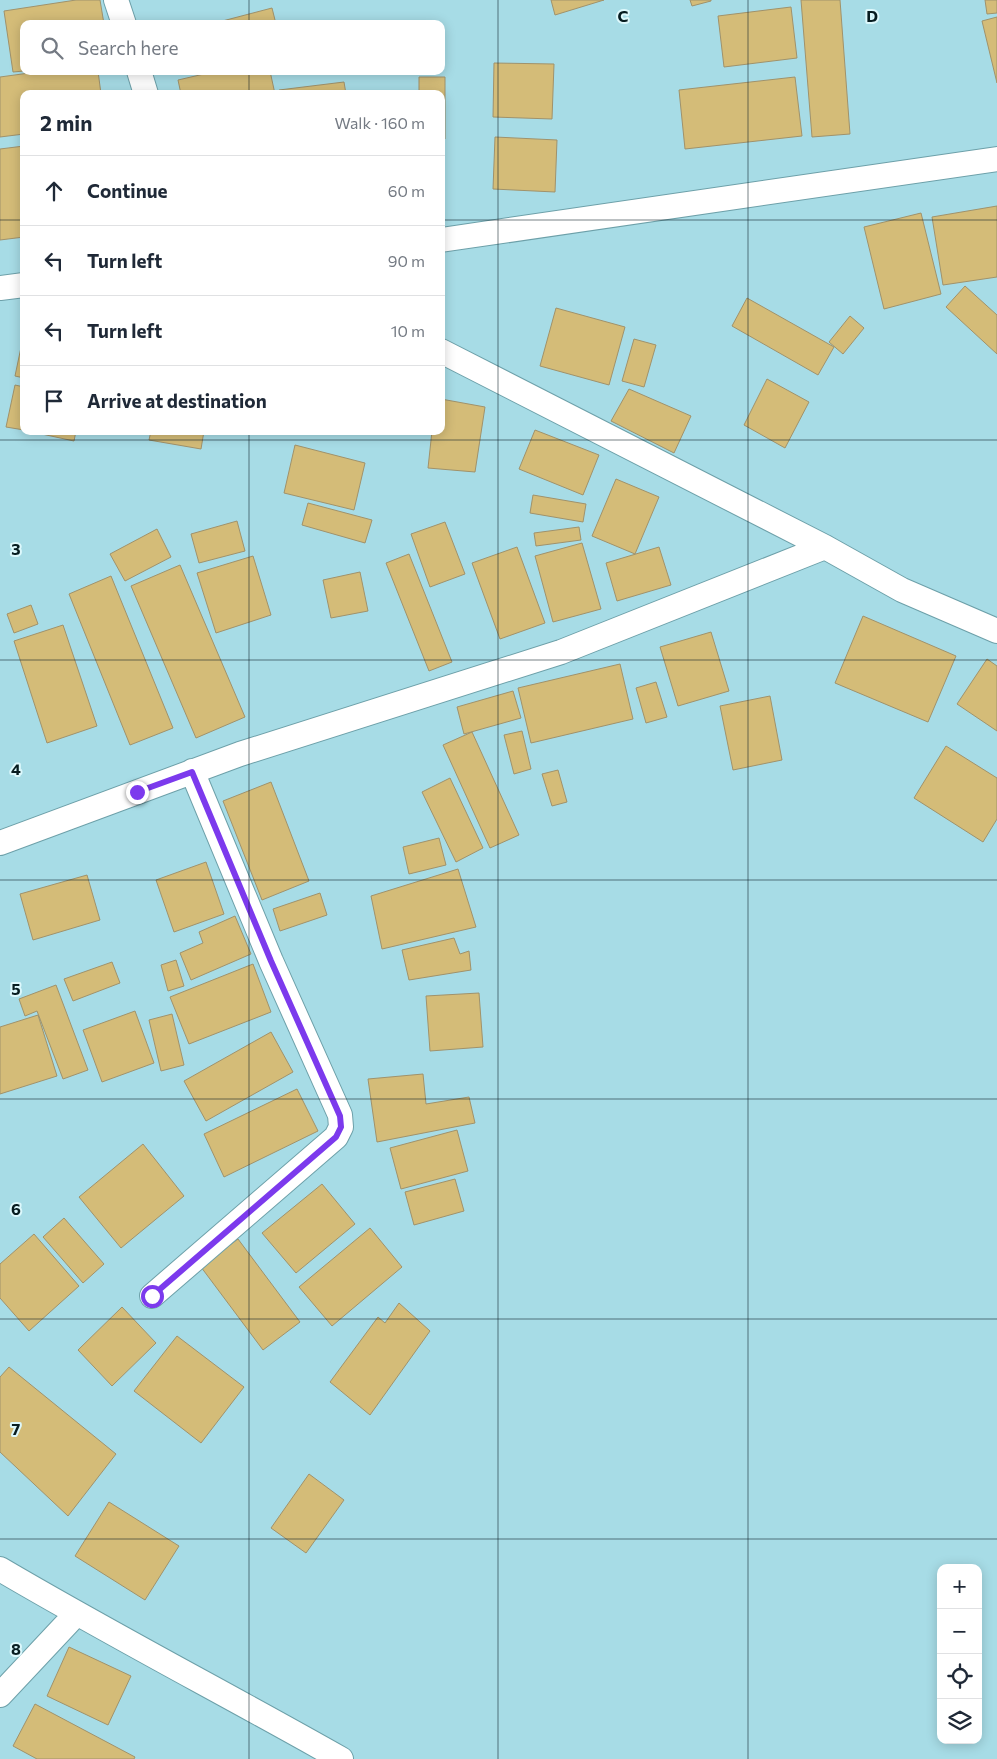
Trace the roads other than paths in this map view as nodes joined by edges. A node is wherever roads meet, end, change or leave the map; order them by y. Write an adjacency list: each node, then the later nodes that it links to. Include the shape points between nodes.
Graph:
1 (116, 0): 2 (street)
2 (123, 20)
3 (140, 75): 4 (street)
4 (145, 90)
5 (997, 159): 6 (street)
6 (445, 239)
7 (20, 286): 8 (street)
8 (0, 288)
9 (445, 353): 10 (street)
10 (825, 547): 11 (street, via 902,590); 12 (street, via 561,652)
11 (997, 631)
12 (192, 772): 13 (street); 14 (street, via 340,1116 341,1127 336,1137)
13 (0, 843)
14 (152, 1296)
15 (0, 1569): 16 (street)
16 (76, 1614): 17 (street); 18 (street)
17 (0, 1695)
18 (341, 1759)

